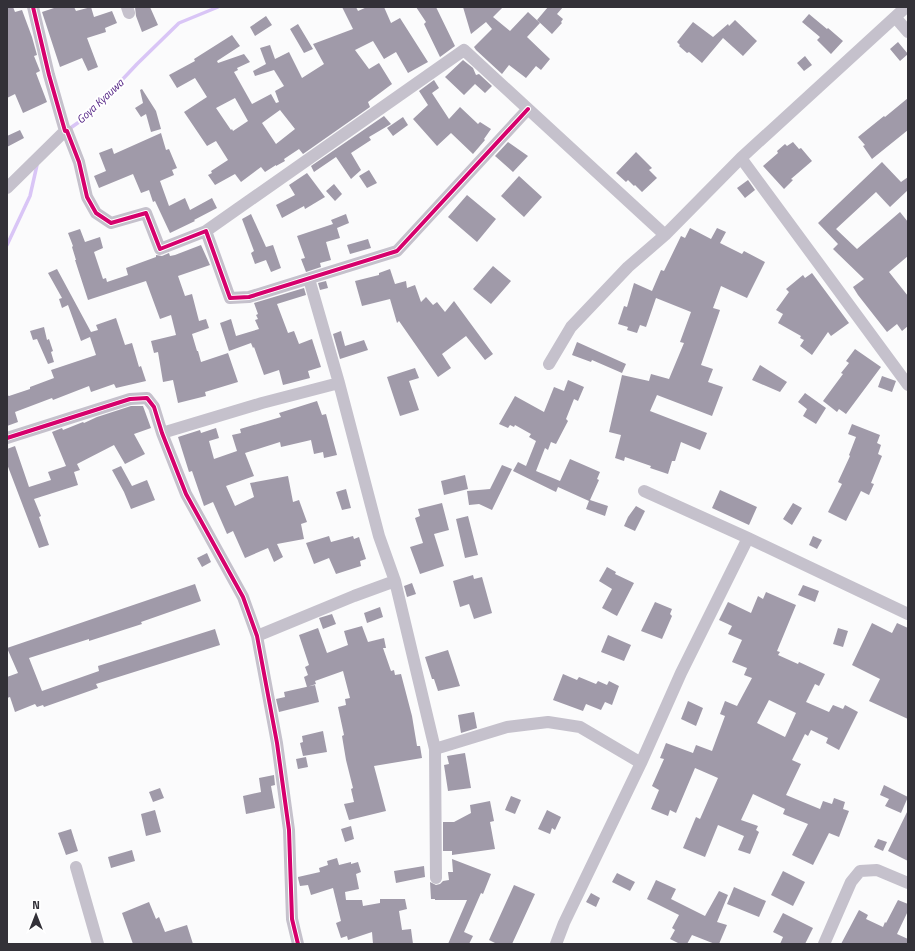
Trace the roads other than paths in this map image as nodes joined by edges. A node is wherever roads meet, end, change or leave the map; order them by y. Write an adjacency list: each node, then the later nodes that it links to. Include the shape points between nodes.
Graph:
1 (33, 7): 6 (street, via 49,75)
2 (906, 7): 3 (street)
3 (895, 17): 4 (street); 7 (street)
4 (908, 32)
5 (528, 109): 9 (street, via 464,50); 10 (street); 11 (street, via 397,251)
6 (66, 131): 8 (street); 9 (street, via 79,162 87,197 96,213 111,223 146,213 160,249)
7 (741, 158): 10 (street); 13 (street)
8 (7, 188)
9 (206, 231): 11 (street, via 230,298 248,297)
10 (665, 235): 12 (street, via 628,267 571,327)
11 (309, 278): 14 (street)
12 (549, 364)
13 (907, 382)
14 (339, 383): 15 (street); 19 (street, via 379,536)
15 (162, 433): 16 (street, via 154,407 147,398 130,399); 21 (street, via 186,494 243,596)
16 (7, 438)
17 (644, 491): 18 (street)
18 (748, 538): 20 (street); 23 (street, via 681,673)
19 (395, 581): 21 (street); 22 (street)
20 (908, 614)
21 (257, 636): 28 (street, via 278,743 289,830 292,918)
22 (435, 749): 23 (street, via 506,727 548,722 580,728); 25 (street)
23 (641, 763): 29 (street)
24 (76, 867): 27 (street)
25 (436, 878)
26 (908, 883): 30 (street, via 877,870 860,871 851,882)
27 (98, 944)
28 (298, 944)
29 (556, 944)
30 (824, 944)

